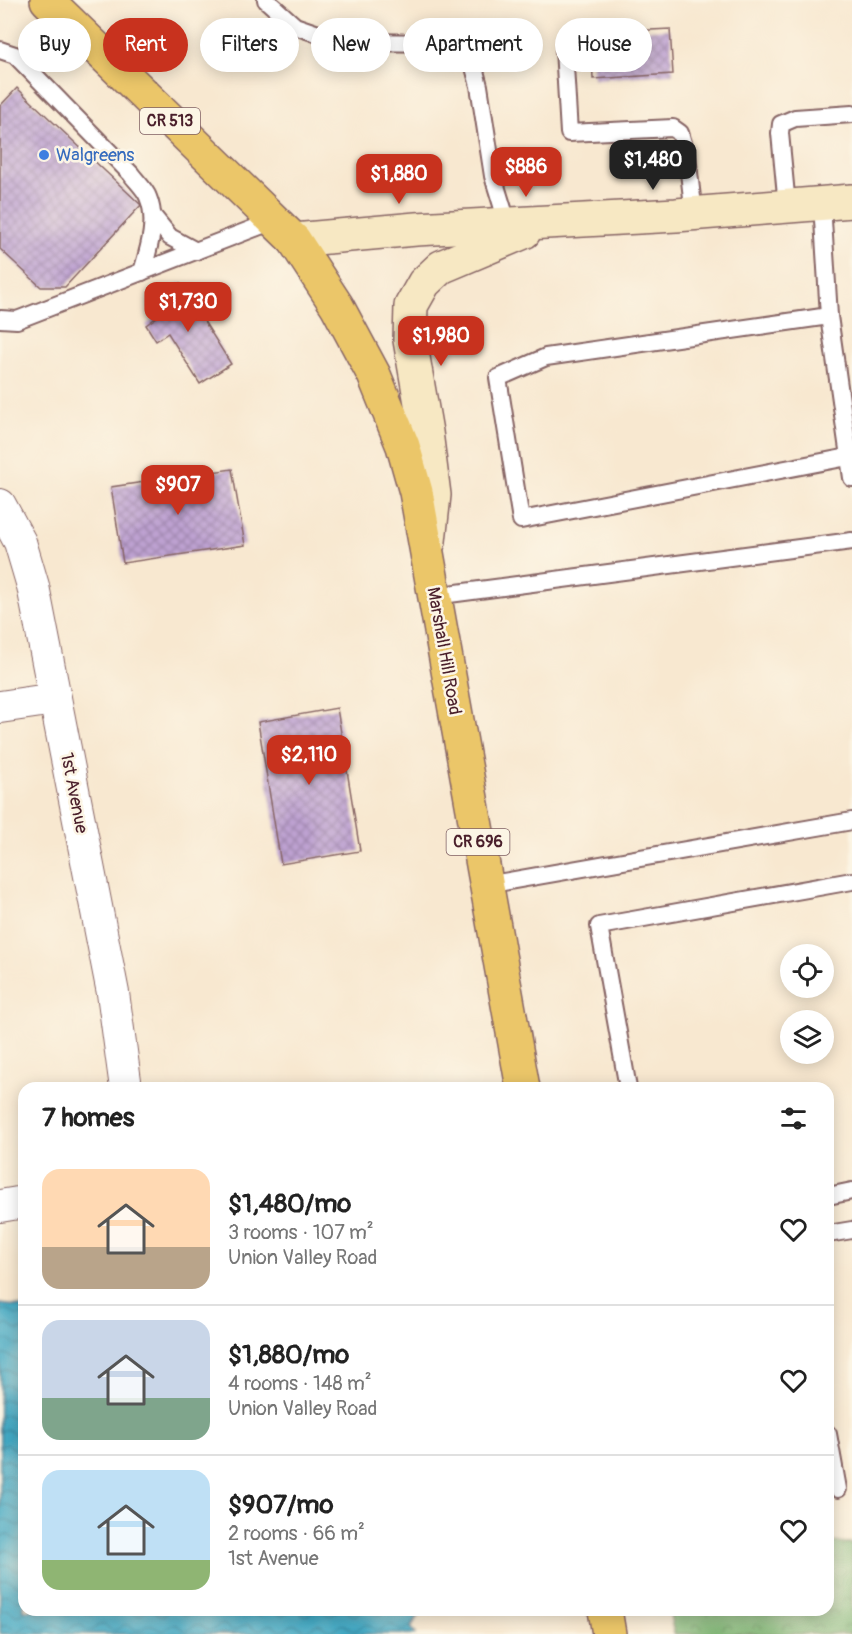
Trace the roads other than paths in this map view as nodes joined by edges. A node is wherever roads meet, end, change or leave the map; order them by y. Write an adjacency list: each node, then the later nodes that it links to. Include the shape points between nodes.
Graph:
1 (47, 0): 10 (main road, CR 513)
2 (266, 0): 11 (lane, via 295,26 342,42 451,43 470,52)
3 (0, 50): 9 (lane, via 15,55 131,174 148,195)
4 (565, 72): 8 (lane, via 569,133 673,128 681,133)
5 (852, 114): 7 (lane, via 795,118 781,124)
6 (837, 202): 7 (main road); 14 (lane)
7 (787, 206): 8 (main road)
8 (694, 214): 11 (main road, via 547,222)
9 (153, 216): 12 (lane, via 170,237); 13 (lane, via 151,243)
10 (283, 231): 11 (main road, via 416,228); 12 (lane); 20 (main road, Marshall Hill Road, via 337,306 374,375 404,446)
11 (507, 232): 20 (main road, via 441,267 424,283 411,306 410,340 434,495)
12 (196, 251): 13 (lane)
13 (142, 272): 15 (lane, via 17,320)
14 (829, 316): 16 (lane); 16 (lane, via 546,357 498,378 520,520)
15 (0, 319)
16 (848, 457): 17 (lane)
17 (852, 478)
18 (0, 505): 22 (street, 1st Avenue, via 21,542)
19 (852, 541): 21 (lane)
20 (427, 558): 21 (main road, Marshall Hill Road)
21 (434, 597): 26 (main road, Marshall Hill Road / CR 696)
22 (55, 699): 23 (street); 27 (street, 1st Avenue, via 113,993)
23 (0, 707)
24 (852, 821): 26 (lane)
25 (852, 881): 29 (lane, via 599,926)
26 (486, 885): 28 (main road, Marshall Hill Road / CR 696)
27 (125, 1082)
28 (522, 1082)
29 (627, 1082)
30 (852, 1191): 31 (lane)
31 (834, 1195)
32 (18, 1203): 33 (street)
33 (0, 1206)
34 (852, 1230): 35 (lane)
35 (834, 1233)
36 (834, 1463): 37 (lane)
37 (839, 1488)
38 (606, 1616): 39 (main road)
39 (609, 1634)

